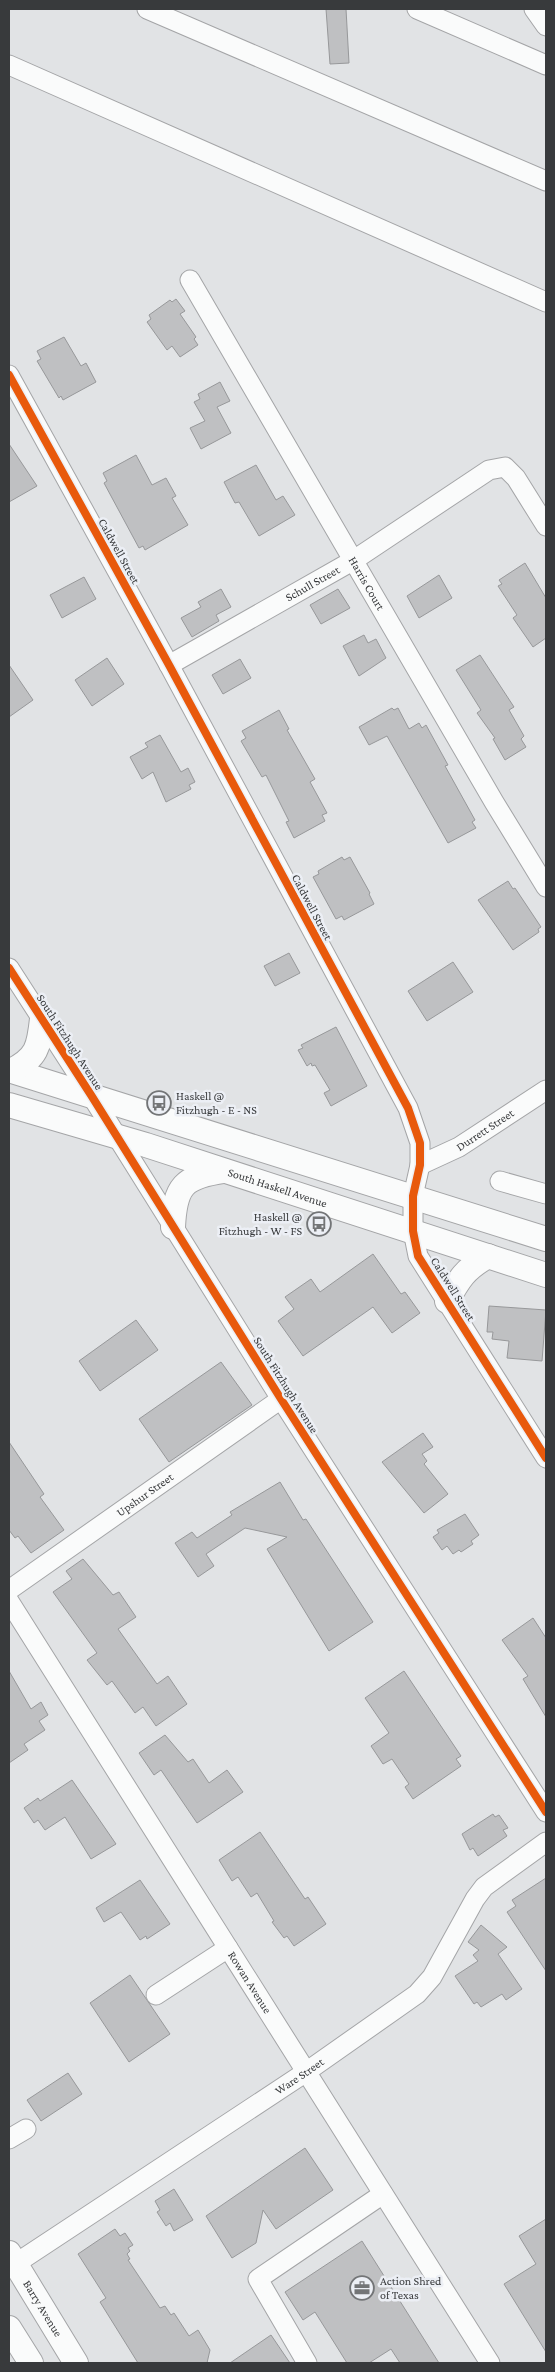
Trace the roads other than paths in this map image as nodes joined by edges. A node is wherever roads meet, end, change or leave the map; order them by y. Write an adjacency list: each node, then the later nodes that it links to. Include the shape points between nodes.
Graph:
1 (147, 9): 7 (street)
2 (417, 9): 5 (street)
3 (534, 9): 4 (street)
4 (546, 26)
5 (546, 64)
6 (9, 65): 9 (street)
7 (546, 181)
8 (190, 280): 12 (street, Harris Court)
9 (546, 302)
10 (9, 375): 13 (street, Caldwell Street)
11 (546, 526): 12 (street, Schull Street, via 516,478 505,467 489,470)
12 (354, 560): 13 (street, Schull Street); 14 (street, Harris Court)
13 (169, 665): 22 (street, Caldwell Street, via 408,1108 420,1143)
14 (546, 886)
15 (9, 968): 16 (street, South Fitzhugh Avenue)
16 (42, 1019): 17 (main road, via 38,1047 33,1057); 19 (street, South Fitzhugh Avenue)
17 (10, 1070): 19 (main road)
18 (546, 1090): 22 (street, Durrett Street, via 458,1147)
19 (91, 1095): 21 (street, South Fitzhugh Avenue); 26 (main road)
20 (9, 1105): 21 (main road, South Haskell Avenue)
21 (118, 1138): 23 (main road, South Haskell Avenue); 27 (street, South Fitzhugh Avenue)
22 (420, 1166): 26 (street, Caldwell Street)
23 (225, 1171): 27 (main road, via 197,1177 183,1185 177,1195); 28 (main road, South Haskell Avenue)
24 (500, 1181): 25 (street)
25 (546, 1194)
26 (413, 1196): 28 (street, Caldwell Street); 29 (main road)
27 (172, 1227): 33 (street, South Fitzhugh Avenue)
28 (413, 1231): 30 (main road, South Haskell Avenue); 32 (street, Caldwell Street, via 418,1256)
29 (546, 1239)
30 (488, 1256): 31 (main road, South Haskell Avenue); 32 (main road, via 462,1274)
31 (546, 1275)
32 (447, 1302): 34 (street, Caldwell Street)
33 (281, 1399): 35 (street, Upshur Street); 37 (street, South Fitzhugh Avenue)
34 (546, 1458)
35 (9, 1590)
36 (9, 1601): 39 (street, Rowan Avenue)
37 (546, 1812)
38 (546, 1842): 41 (street, Ware Street, via 474,1899 426,1986)
39 (228, 1948): 40 (street); 41 (street, Rowan Avenue)
40 (156, 1995)
41 (306, 2072): 44 (street, Rowan Avenue); 45 (street, Ware Street)
42 (26, 2129): 43 (street)
43 (9, 2140)
44 (383, 2194): 49 (street, via 258,2279); 50 (street, Rowan Avenue)
45 (11, 2262): 48 (main road, Barry Avenue)
46 (9, 2328): 47 (main road)
47 (31, 2363)
48 (76, 2363)
49 (307, 2363)
50 (490, 2363)

